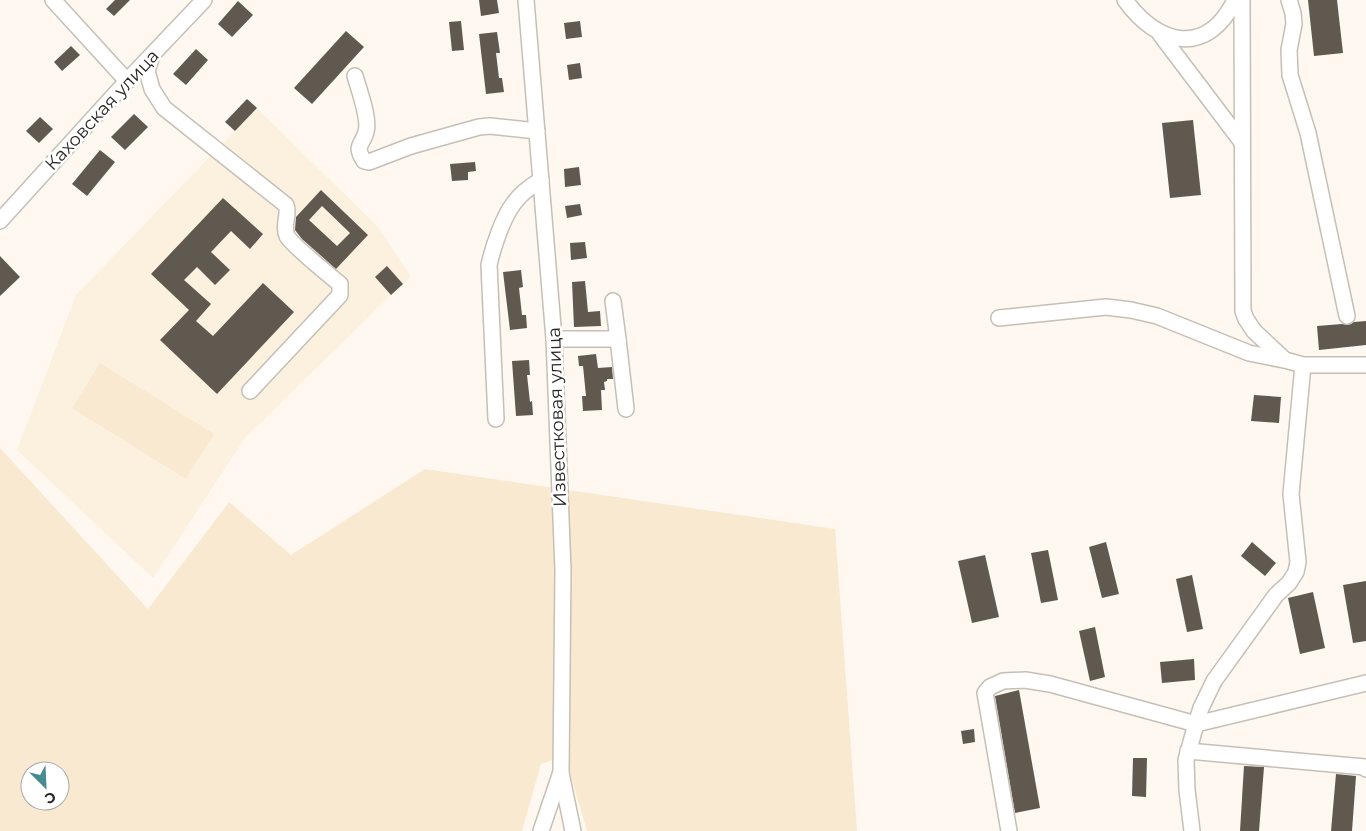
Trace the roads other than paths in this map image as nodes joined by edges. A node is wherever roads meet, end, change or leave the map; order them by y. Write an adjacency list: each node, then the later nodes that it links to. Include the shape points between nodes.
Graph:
1 (52, 0): 11 (street)
2 (204, 0): 9 (street, Каховская улица)
3 (526, 0): 12 (street, Известковая улица)
4 (1126, 0): 8 (street)
5 (1234, 0): 8 (street, via 1227,16 1207,34 1176,39)
6 (1242, 0): 13 (street)
7 (1289, 0): 17 (street, via 1294,13 1289,50 1290,75 1308,133)
8 (1160, 34): 13 (street)
9 (152, 56): 11 (street, Каховская улица); 24 (street, via 147,71 152,89 164,108 286,205 284,227 290,240 340,284 340,295)
10 (355, 76): 12 (street, via 366,117 366,131 359,149 364,162 479,127)
11 (127, 81): 15 (street, Каховская улица)
12 (537, 131): 14 (street, Известковая улица)
13 (1241, 140): 21 (street, via 1243,311 1254,332)
14 (541, 180): 19 (street, Известковая улица); 26 (street, via 513,204 491,254)
15 (0, 221)
16 (613, 301): 20 (street)
17 (1348, 316)
18 (999, 318): 21 (street, via 1106,307 1131,310 1157,316 1249,353)
19 (554, 339): 20 (street); 31 (street, Известковая улица, via 563,570)
20 (618, 339): 25 (street)
21 (1285, 360): 22 (street)
22 (1303, 365): 23 (street); 28 (street, via 1291,494 1298,562 1296,572 1214,680)
23 (1366, 365)
24 (250, 391)
25 (626, 409)
26 (496, 419)
27 (1366, 683): 28 (street)
28 (1196, 724): 29 (street); 34 (street, via 1050,684 1003,681 990,687 986,693)
29 (1188, 750): 30 (street); 35 (street, via 1187,790)
30 (1366, 769)
31 (561, 772): 32 (street, Известковая улица); 33 (street)
32 (541, 831)
33 (573, 831)
34 (1008, 831)
35 (1192, 831)

